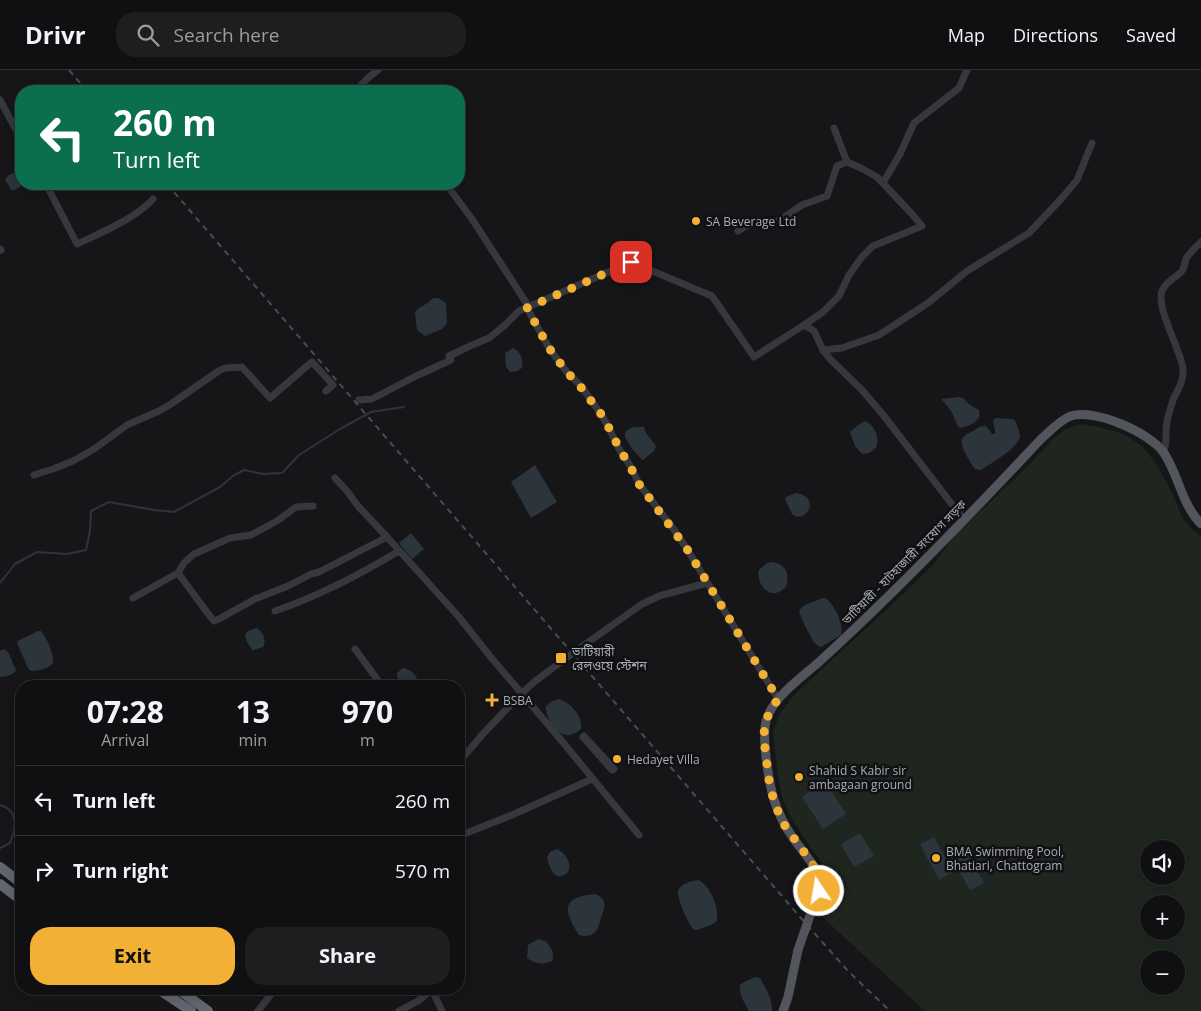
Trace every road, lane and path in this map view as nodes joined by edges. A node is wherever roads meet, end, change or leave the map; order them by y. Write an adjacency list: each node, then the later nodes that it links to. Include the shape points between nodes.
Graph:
1 (378, 70): 3 (street)
2 (967, 70): 9 (street, via 959,88 914,123)
3 (361, 85)
4 (0, 100): 5 (street)
5 (15, 128)
6 (834, 128): 8 (street)
7 (1092, 143): 17 (street, via 1076,180 1028,233 967,271 928,303 879,335 842,348)
8 (847, 162): 9 (street); 13 (street, via 837,166 827,196 802,205 780,220 760,221)
9 (883, 183): 16 (street, via 922,226 873,246 861,258 839,296)
10 (49, 190): 12 (street, via 77,244 128,218)
11 (451, 190): 15 (street, via 472,218)
12 (153, 199)
13 (738, 231)
14 (1201, 242): 20 (street, via 1187,258 1180,273 1165,284 1161,292 1166,320 1183,366 1183,378 1165,428 1167,443)
15 (527, 308): 16 (street, via 631,262 712,296 754,357); 19 (street, via 519,311 489,338 449,356 451,360 372,399); 29 (street, via 549,348 601,414 639,484 679,537)
16 (804, 324): 17 (street, via 814,331)
17 (823, 350): 24 (street, via 884,416)
18 (326, 390): 21 (street, via 333,385 312,362 270,398 242,366 226,368 159,411 126,425 73,461)
19 (359, 400)
20 (1163, 452): 24 (main road, ভাটিয়ারী - হাটহাজারী সংযোগ সড়ক, via 1137,432 1106,418 1071,416 1040,439); 25 (main road, ভাটিয়ারী - হাটহাজারী সংযোগ সড়ক, via 1186,504)
21 (34, 475)
22 (335, 478): 26 (street)
23 (312, 506): 28 (street, via 296,507 251,534 230,538 194,554)
24 (964, 520): 35 (main road, ভাটিয়ারী - হাটহাজারী সংযোগ সড়ক, via 868,617)
25 (1201, 524)
26 (387, 537): 27 (street); 28 (street, via 214,621)
27 (399, 551): 31 (street, via 341,584); 34 (street, via 460,617)
28 (178, 573): 30 (street)
29 (707, 583): 34 (street, via 642,604); 35 (street)
30 (133, 598)
31 (275, 611)
32 (355, 649): 33 (street)
33 (378, 680)
34 (522, 693): 37 (street); 38 (street)
35 (778, 699): 55 (main road, ভাটিয়ারী - হাটহাজারী সংযোগ সড়ক, bridge, via 764,726 774,802 783,823 812,863 820,880)
36 (584, 736): 36 (street, via 614,769 582,738)
37 (465, 755)
38 (592, 779): 39 (street); 40 (street)
39 (465, 834)
40 (639, 835)
41 (0, 868): 42 (highway)
42 (15, 879)
43 (0, 884): 44 (highway)
44 (15, 895)
45 (167, 995): 50 (highway)
46 (186, 995): 51 (highway)
47 (270, 995): 52 (street)
48 (426, 995): 53 (street)
49 (434, 995): 54 (street)
50 (191, 1011)
51 (208, 1011)
52 (258, 1011)
53 (399, 1011)
54 (442, 1011)
55 (783, 1011)

